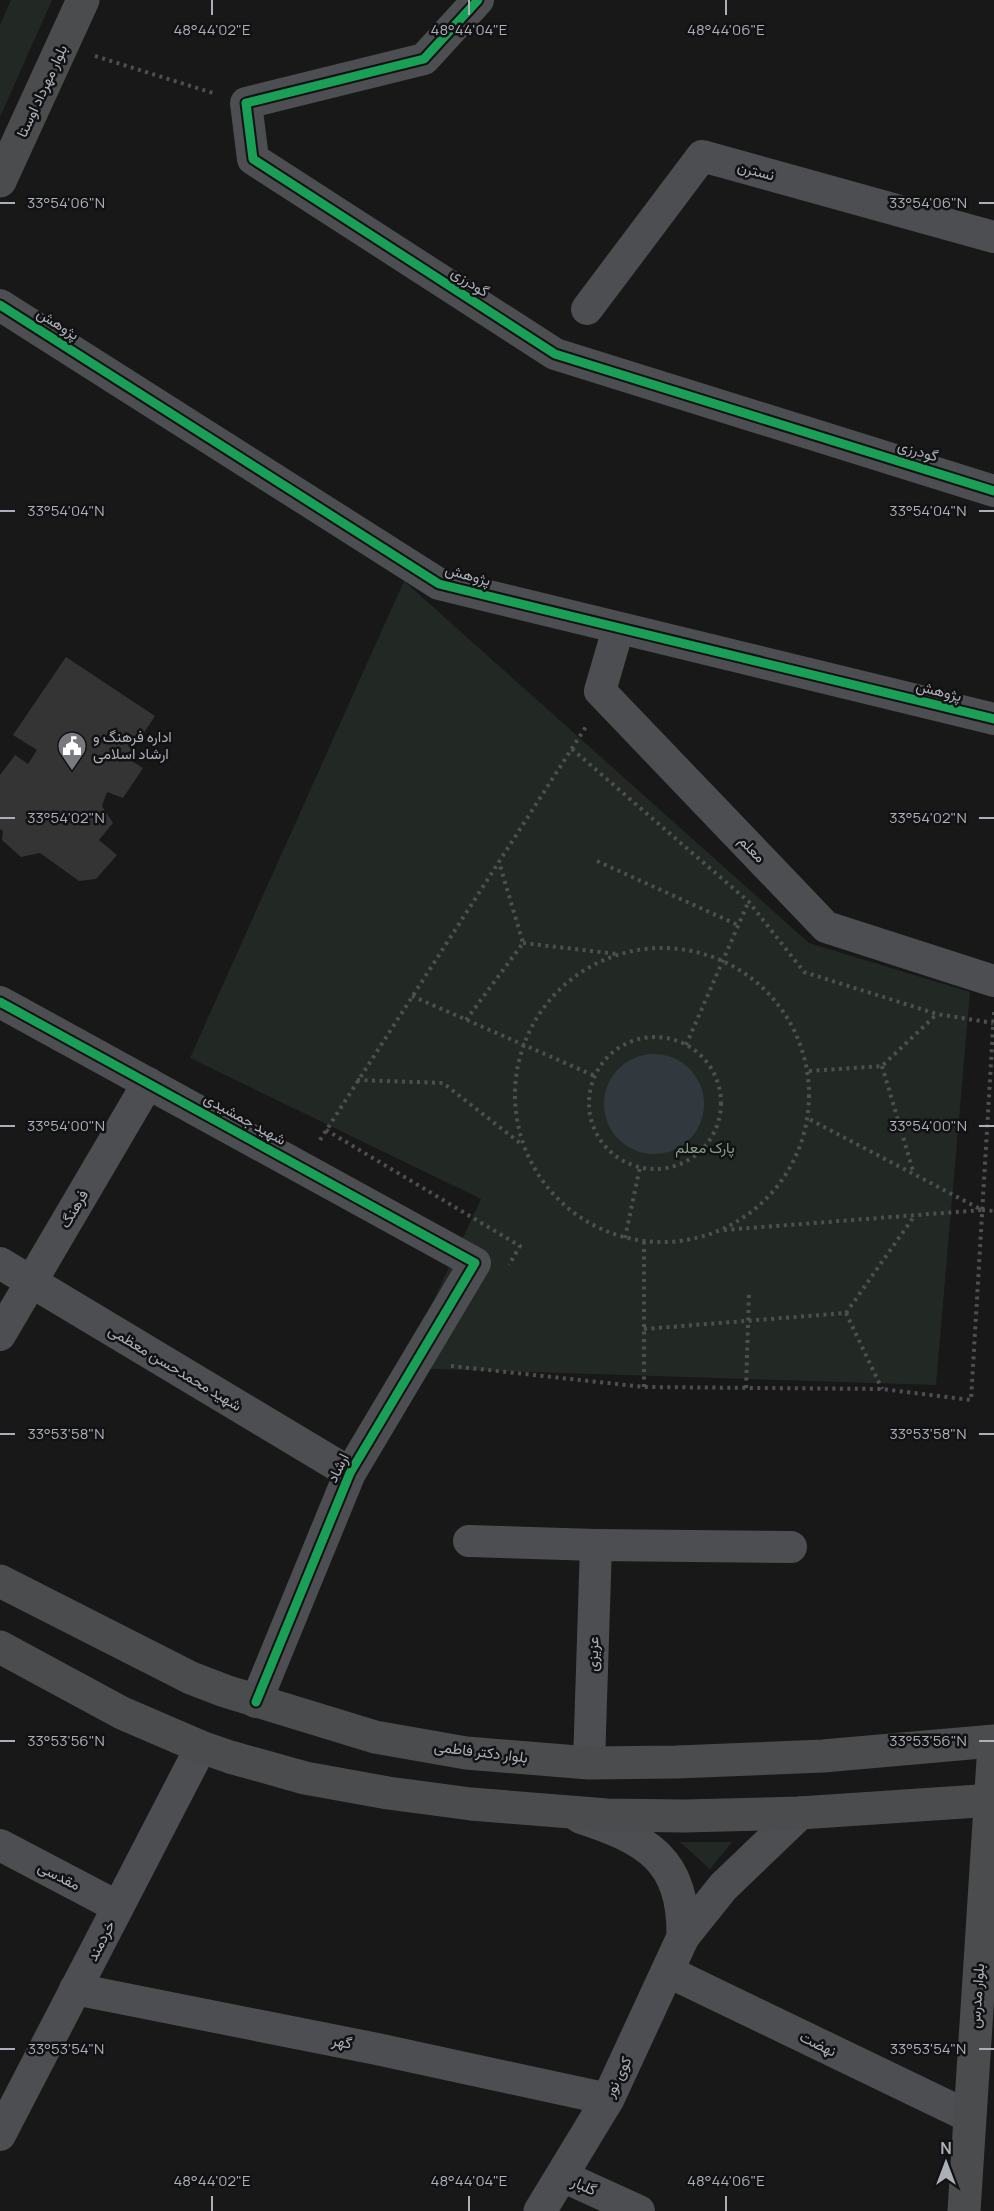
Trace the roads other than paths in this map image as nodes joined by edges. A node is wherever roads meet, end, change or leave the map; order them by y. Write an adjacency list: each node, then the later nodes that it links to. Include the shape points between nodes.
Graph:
1 (83, 0): 3 (main road, بلوار مهرداد اوستا)
2 (478, 0): 7 (street, گودرزی, via 424,59 246,103 253,159 555,354)
3 (0, 182)
4 (994, 237): 6 (street, نسترن, via 702,156)
5 (0, 305): 8 (street, پژوهش, via 439,584)
6 (587, 309)
7 (994, 490)
8 (618, 629): 9 (street, پژوهش); 10 (street, معلم, via 600,691 826,927)
9 (994, 719)
10 (994, 981)
11 (0, 1002): 12 (street, شهید جمشیدی)
12 (148, 1083): 14 (street, شهید جمشیدی); 15 (street, فرهنگ)
13 (0, 1263): 15 (street, شهید محمدحسن معظمی)
14 (475, 1263): 17 (street, ارشاد)
15 (32, 1281): 16 (street, فرهنگ); 17 (street, شهید محمدحسن معظمی)
16 (0, 1335)
17 (350, 1473): 23 (street, ارشاد)
18 (469, 1541): 19 (street)
19 (596, 1545): 20 (street); 26 (street, عزیزی)
20 (791, 1547)
21 (0, 1581): 23 (main road, بلوار دکتر فاطمی, via 191,1678)
22 (0, 1647): 25 (main road, via 122,1713)
23 (256, 1702): 26 (main road, بلوار دکتر فاطمی, via 386,1739 466,1753)
24 (994, 1743): 26 (main road, بلوار دکتر فاطمی, via 823,1756); 27 (main road, بلوار مدرس)
25 (201, 1747): 28 (main road, via 305,1778 388,1793); 31 (street, خردمند)
26 (589, 1763)
27 (992, 1801): 29 (main road); 36 (main road, بلوار مدرس)
28 (560, 1810): 29 (main road, via 685,1816); 32 (street, کوی نور, via 620,1830 653,1851 675,1879 684,1910)
29 (800, 1813): 32 (street, کوی نور, via 723,1887)
30 (0, 1845): 31 (street, مقدسی)
31 (118, 1907): 34 (street, خردمند)
32 (683, 1937): 33 (street, کوی نور)
33 (667, 1971): 35 (street, کوی نور); 36 (street, نهضت)
34 (75, 1989): 35 (street, گهر); 37 (street, خردمند)
35 (608, 2099): 38 (street, کوی نور)
36 (968, 2116): 41 (main road, بلوار مدرس)
37 (3, 2121)
38 (562, 2176): 39 (street, کوی نور); 40 (street, گلبار)
39 (540, 2211)
40 (639, 2211)
41 (964, 2211)

